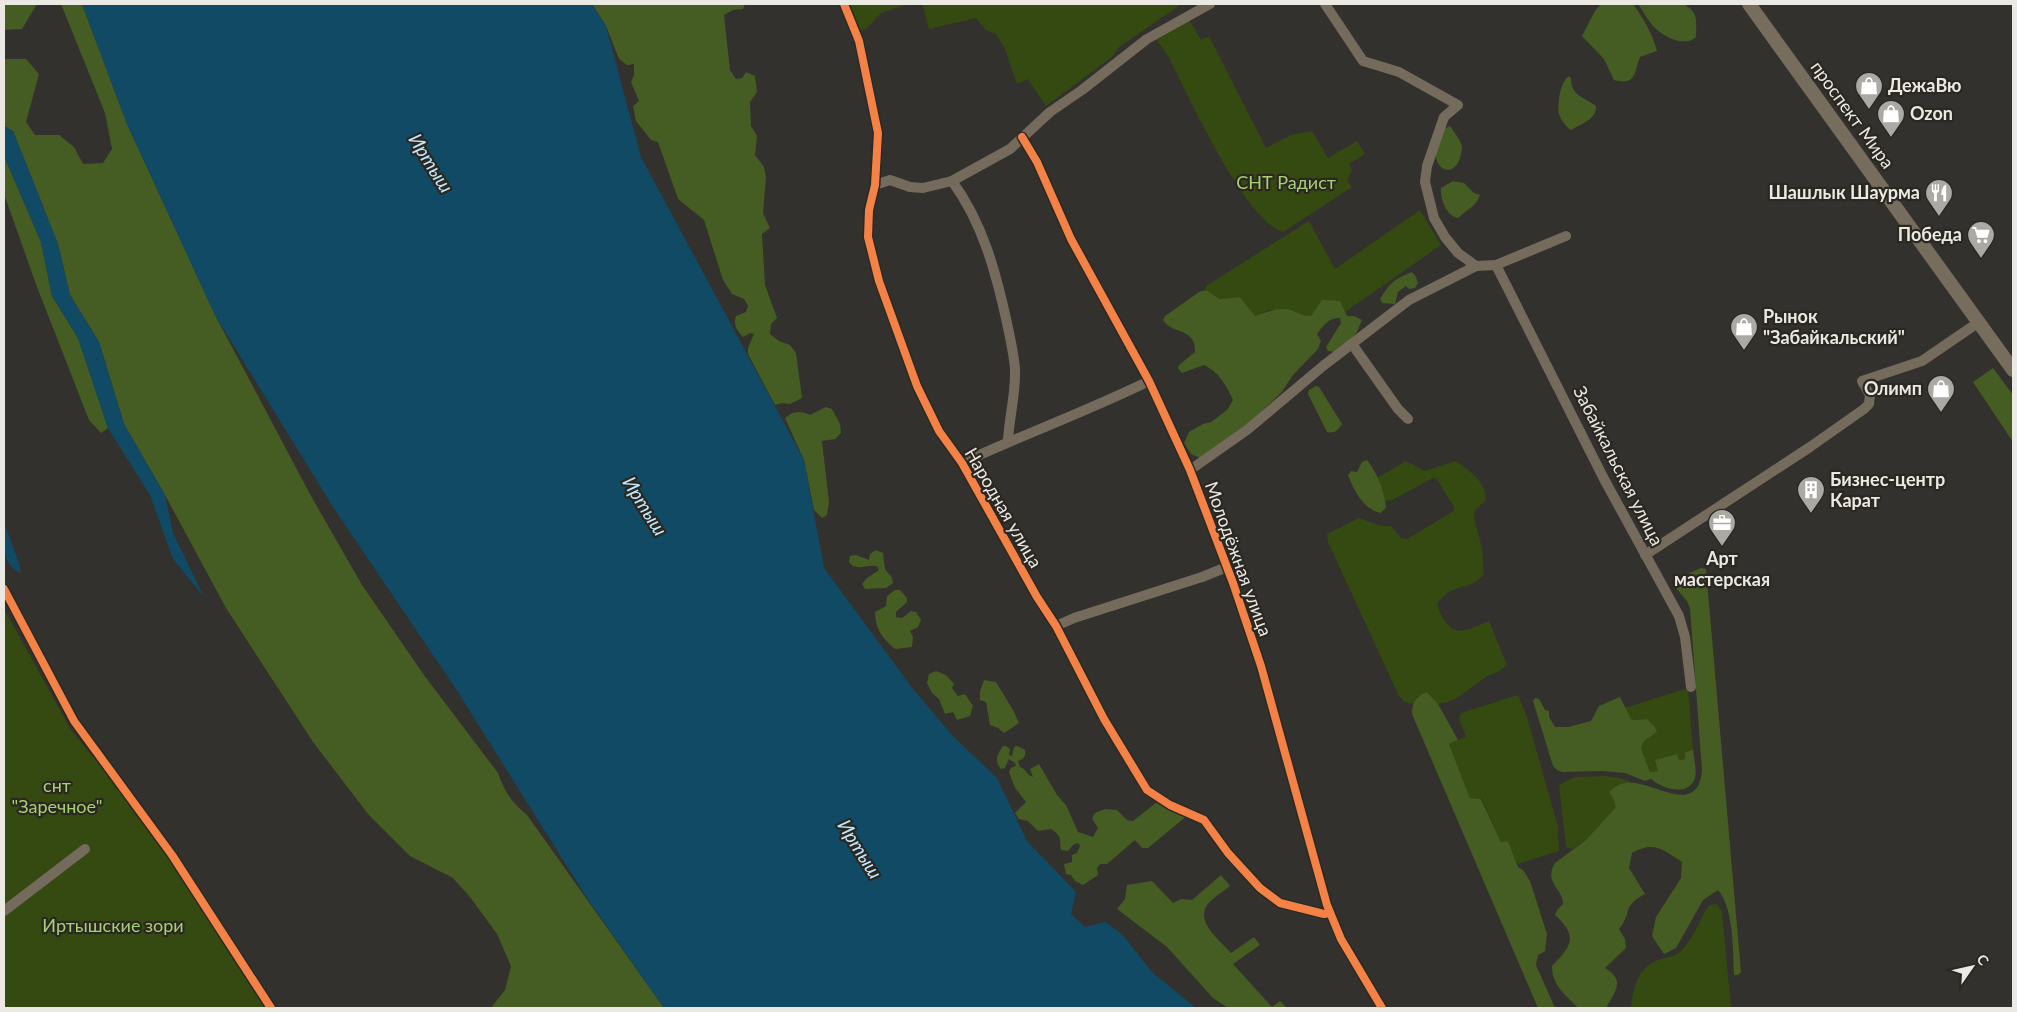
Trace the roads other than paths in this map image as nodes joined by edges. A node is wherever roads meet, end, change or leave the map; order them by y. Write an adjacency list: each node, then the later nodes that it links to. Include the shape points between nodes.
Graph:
1 (844, 4): 7 (street, Народная улица, via 859,41 878,133)
2 (1210, 4): 5 (street, via 1147,39)
3 (1324, 4): 10 (street, via 1363,60 1399,72 1458,105 1444,117 1426,166 1425,182 1434,218 1458,253)
4 (1749, 4): 11 (main road, проспект Мира)
5 (1022, 137): 6 (street, via 1010,149); 14 (street, Молодёжная улица, via 1037,162 1071,239)
6 (952, 181): 7 (street, via 924,188 890,180); 16 (street, via 976,220 1001,298 1015,367)
7 (875, 185): 17 (street, Народная улица, via 869,210 868,237 879,280 917,386 939,431)
8 (1566, 236): 9 (street)
9 (1496, 265): 10 (street); 19 (street, Забайкальская улица)
10 (1476, 266): 12 (street, via 1409,300)
11 (1979, 322): 13 (main road, проспект Мира); 19 (street, via 1922,361 1862,381 1870,394 1870,404)
12 (1352, 344): 15 (street); 18 (street, via 1247,430)
13 (2013, 370)
14 (1149, 381): 16 (street, via 1104,403); 18 (street, Молодёжная улица)
15 (1408, 419)
16 (1008, 441): 17 (street)
17 (962, 463): 22 (street, Народная улица)
18 (1190, 470): 20 (street, Молодёжная улица)
19 (1645, 555): 23 (street, Забайкальская улица, via 1679,616)
20 (1227, 567): 22 (street); 26 (street, Молодёжная улица, via 1261,666)
21 (4, 588): 27 (street, via 74,721 172,855)
22 (1056, 626): 26 (street, Народная улица, via 1104,719 1147,790 1170,805 1204,820 1260,888 1280,903)
23 (1691, 687)
24 (84, 850): 25 (street)
25 (4, 911)
26 (1330, 913): 28 (street, Молодёжная улица, via 1341,939)
27 (271, 1008)
28 (1382, 1008)

